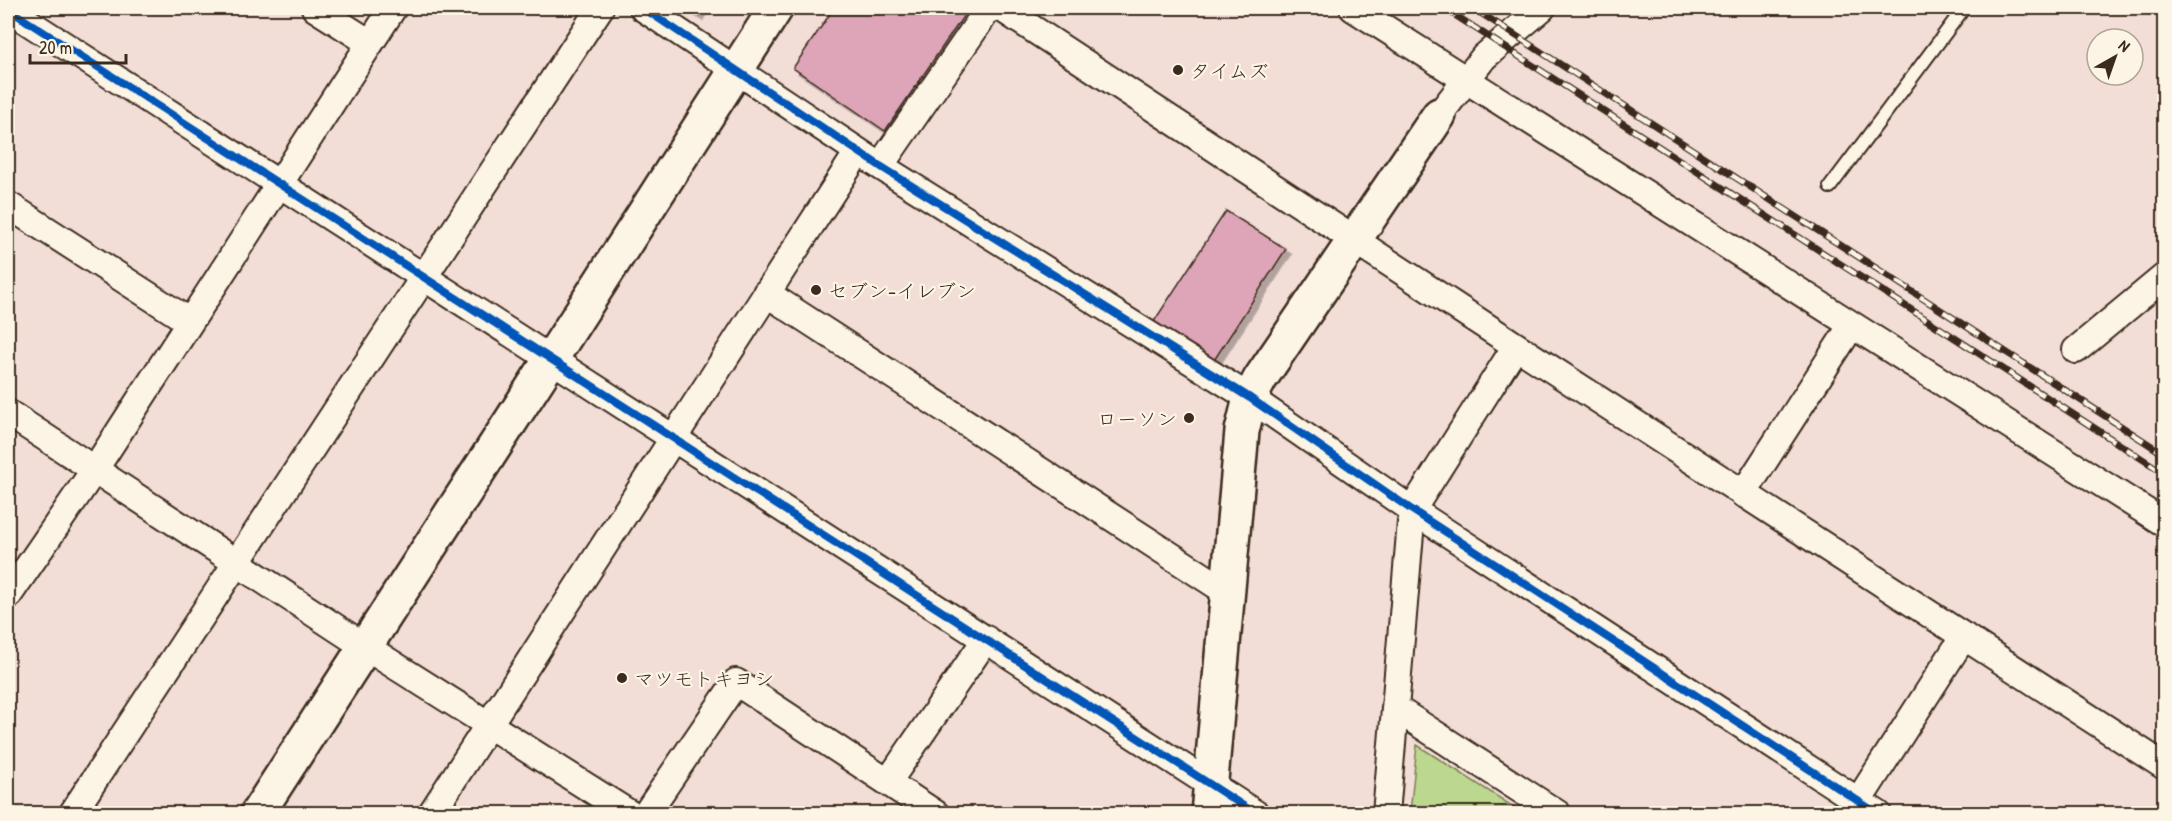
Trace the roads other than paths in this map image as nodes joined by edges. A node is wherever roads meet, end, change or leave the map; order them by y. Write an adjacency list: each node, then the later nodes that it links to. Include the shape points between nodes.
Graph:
1 (315, 8): 12 (street)
2 (393, 8): 12 (street)
3 (600, 8): 22 (street)
4 (643, 8): 13 (street)
5 (776, 8): 13 (street)
6 (989, 8): 17 (street)
7 (1001, 8): 21 (street)
8 (1353, 8): 14 (street)
9 (1542, 8): 14 (street, via 1484,57)
10 (1964, 8): 19 (lane)
11 (8, 9): 18 (street)
12 (370, 43): 18 (street)
13 (735, 69): 16 (street); 29 (street)
14 (1466, 79): 15 (street); 26 (street)
15 (1439, 116): 21 (street)
16 (858, 152): 17 (street); 24 (street)
17 (880, 166): 30 (street)
18 (279, 184): 22 (street); 25 (street)
19 (1830, 187)
20 (8, 205): 25 (street)
21 (1355, 239): 27 (street); 30 (street)
22 (422, 276): 29 (street); 37 (street)
23 (2164, 277): 28 (street)
24 (766, 292): 32 (street); 38 (street)
25 (190, 322): 33 (street)
26 (1852, 326): 34 (street); 36 (street)
27 (1516, 346): 34 (street); 35 (street)
28 (2076, 350)
29 (551, 359): 32 (street); 42 (street)
30 (1250, 399): 35 (street); 38 (street, via 1242,431)
31 (8, 413): 33 (street)
32 (672, 438): 41 (street); 44 (street)
33 (95, 470): 37 (street); 39 (street)
34 (1743, 494): 40 (street)
35 (1412, 510): 43 (street); 48 (street)
36 (2164, 523)
37 (238, 562): 42 (street); 49 (street)
38 (1227, 592): 47 (street)
39 (8, 596)
40 (1964, 636): 45 (street); 48 (street)
41 (986, 639): 46 (street); 47 (street)
42 (364, 646): 44 (street); 50 (street)
43 (1395, 708): 56 (street); 57 (street)
44 (489, 723): 51 (street); 52 (street)
45 (2164, 766)
46 (888, 782): 53 (street, via 736,682); 54 (street)
47 (1209, 798): 55 (street)
48 (1862, 809)
49 (72, 813)
50 (257, 813)
51 (431, 813)
52 (630, 813)
53 (646, 813)
54 (936, 813)
55 (1256, 813)
56 (1386, 813)
57 (1558, 813)

